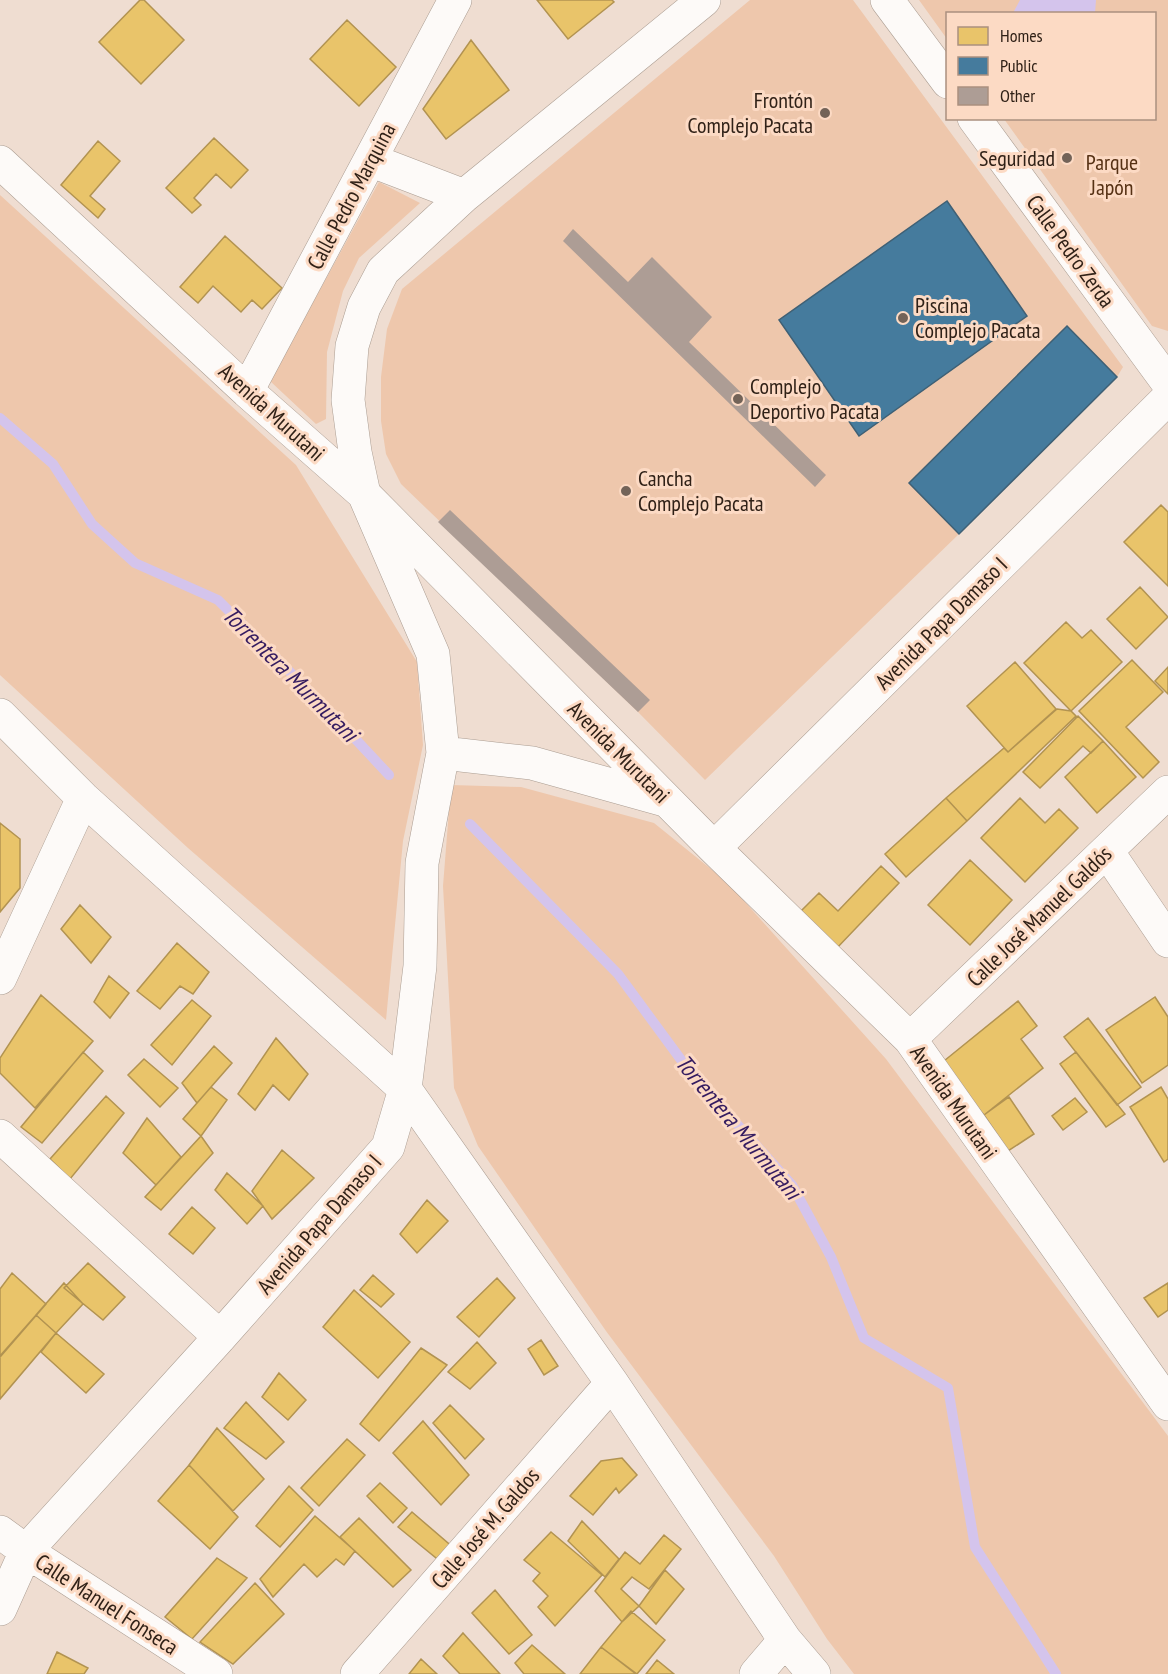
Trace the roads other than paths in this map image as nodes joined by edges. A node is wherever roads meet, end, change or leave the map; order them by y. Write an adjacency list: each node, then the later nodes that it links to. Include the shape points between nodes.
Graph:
1 (455, 0): 6 (street, Calle Pedro Marquina)
2 (704, 0): 8 (street)
3 (887, 0): 4 (street)
4 (946, 79)
5 (975, 120): 9 (street, Calle Pedro Zerda)
6 (370, 160): 8 (street); 10 (street, Calle Pedro Marquina)
7 (0, 162): 10 (street, Avenida Murutani)
8 (464, 196): 12 (street, via 383,271 364,307 352,346 348,400)
9 (1168, 383)
10 (247, 391): 12 (street, Avenida Murutani)
11 (1168, 398): 18 (street, Avenida Papa Damaso I)
12 (364, 494): 14 (street, Avenida Papa Damaso I, via 433,654); 17 (street, Avenida Murutani)
13 (0, 715): 16 (street)
14 (443, 753): 17 (street, via 532,763); 23 (street, Avenida Papa Damaso I, via 422,863 420,966)
15 (1168, 792): 19 (street, Calle José Manuel Galdós)
16 (83, 798): 21 (street); 23 (street)
17 (667, 800): 18 (street, Avenida Murutani)
18 (714, 848): 22 (street, Avenida Murutani)
19 (1107, 851): 20 (street); 22 (street, Calle José Manuel Galdós)
20 (1168, 941)
21 (0, 978)
22 (910, 1040): 27 (street, Avenida Murutani)
23 (405, 1089): 25 (street, Avenida Papa Damaso I, via 388,1147); 26 (street)
24 (0, 1136): 25 (street)
25 (220, 1337): 29 (street, Avenida Papa Damaso I)
26 (612, 1383): 31 (street); 33 (street, Calle José M. Galdos)
27 (1168, 1404)
28 (0, 1532): 29 (street, Calle Manuel Fonseca)
29 (26, 1551): 30 (street, Avenida Papa Damaso I); 32 (street, Calle Manuel Fonseca)
30 (0, 1609)
31 (785, 1640): 34 (street); 35 (street)
32 (216, 1674)
33 (357, 1674)
34 (756, 1674)
35 (814, 1674)

